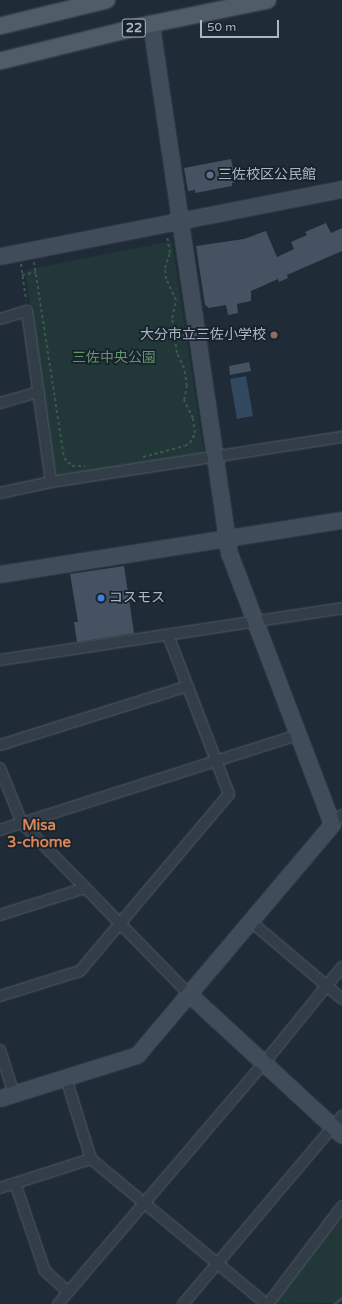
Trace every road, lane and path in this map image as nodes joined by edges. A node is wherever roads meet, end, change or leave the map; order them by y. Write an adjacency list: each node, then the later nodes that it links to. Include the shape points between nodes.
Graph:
1 (107, 0): 4 (main road)
2 (268, 0): 3 (main road, 22)
3 (151, 24): 5 (main road, 22); 7 (street)
4 (0, 26)
5 (0, 61)
6 (342, 189): 7 (street)
7 (180, 220): 9 (street); 21 (street)
8 (167, 236): 17 (path, via 170,253 165,271 176,300 172,318)
9 (0, 256)
10 (34, 261): 12 (path)
11 (21, 264): 13 (path)
12 (36, 272): 13 (path); 23 (path, via 64,458 72,466)
13 (22, 275): 14 (path)
14 (27, 311): 15 (street); 18 (street)
15 (0, 319)
16 (188, 335): 17 (path)
17 (175, 337): 22 (path, via 177,353 184,368 187,386 184,400 193,418 194,437 185,446)
18 (38, 392): 19 (street); 24 (street)
19 (0, 403)
20 (342, 437): 21 (street)
21 (215, 457): 24 (street); 27 (street)
22 (138, 458)
23 (92, 465)
24 (51, 482): 25 (street)
25 (0, 493)
26 (342, 520): 27 (street)
27 (227, 538): 28 (street); 30 (street, via 229,553)
28 (0, 574)
29 (342, 608): 30 (street)
30 (255, 621): 31 (street); 34 (street)
31 (168, 635): 32 (street); 33 (street)
32 (0, 660)
33 (188, 686): 35 (street); 36 (street)
34 (298, 735): 36 (street); 38 (street)
35 (0, 745)
36 (216, 761): 39 (street); 44 (street, via 229,794)
37 (0, 768): 39 (street)
38 (337, 819): 43 (street)
39 (22, 823): 40 (street); 41 (street)
40 (0, 830)
41 (85, 888): 42 (street); 44 (street)
42 (0, 915)
43 (249, 920): 46 (street); 47 (street)
44 (120, 923): 47 (street); 48 (street, via 80,971)
45 (342, 967): 46 (street)
46 (326, 986): 49 (street); 51 (street)
47 (189, 994): 51 (street); 52 (street, via 136,1055)
48 (0, 996)
49 (342, 999)
50 (0, 1050): 53 (street)
51 (264, 1063): 54 (street); 58 (street)
52 (66, 1078): 53 (street); 55 (street)
53 (7, 1096)
54 (339, 1126): 60 (street)
55 (91, 1159): 56 (street); 58 (street)
56 (15, 1183): 57 (street); 61 (street, via 45,1271)
57 (0, 1188)
58 (144, 1203): 60 (street); 61 (street)
59 (342, 1206): 64 (street)
60 (217, 1263): 63 (street); 64 (street)
61 (68, 1292): 62 (street)
62 (58, 1304)
63 (183, 1304)
64 (267, 1304)

